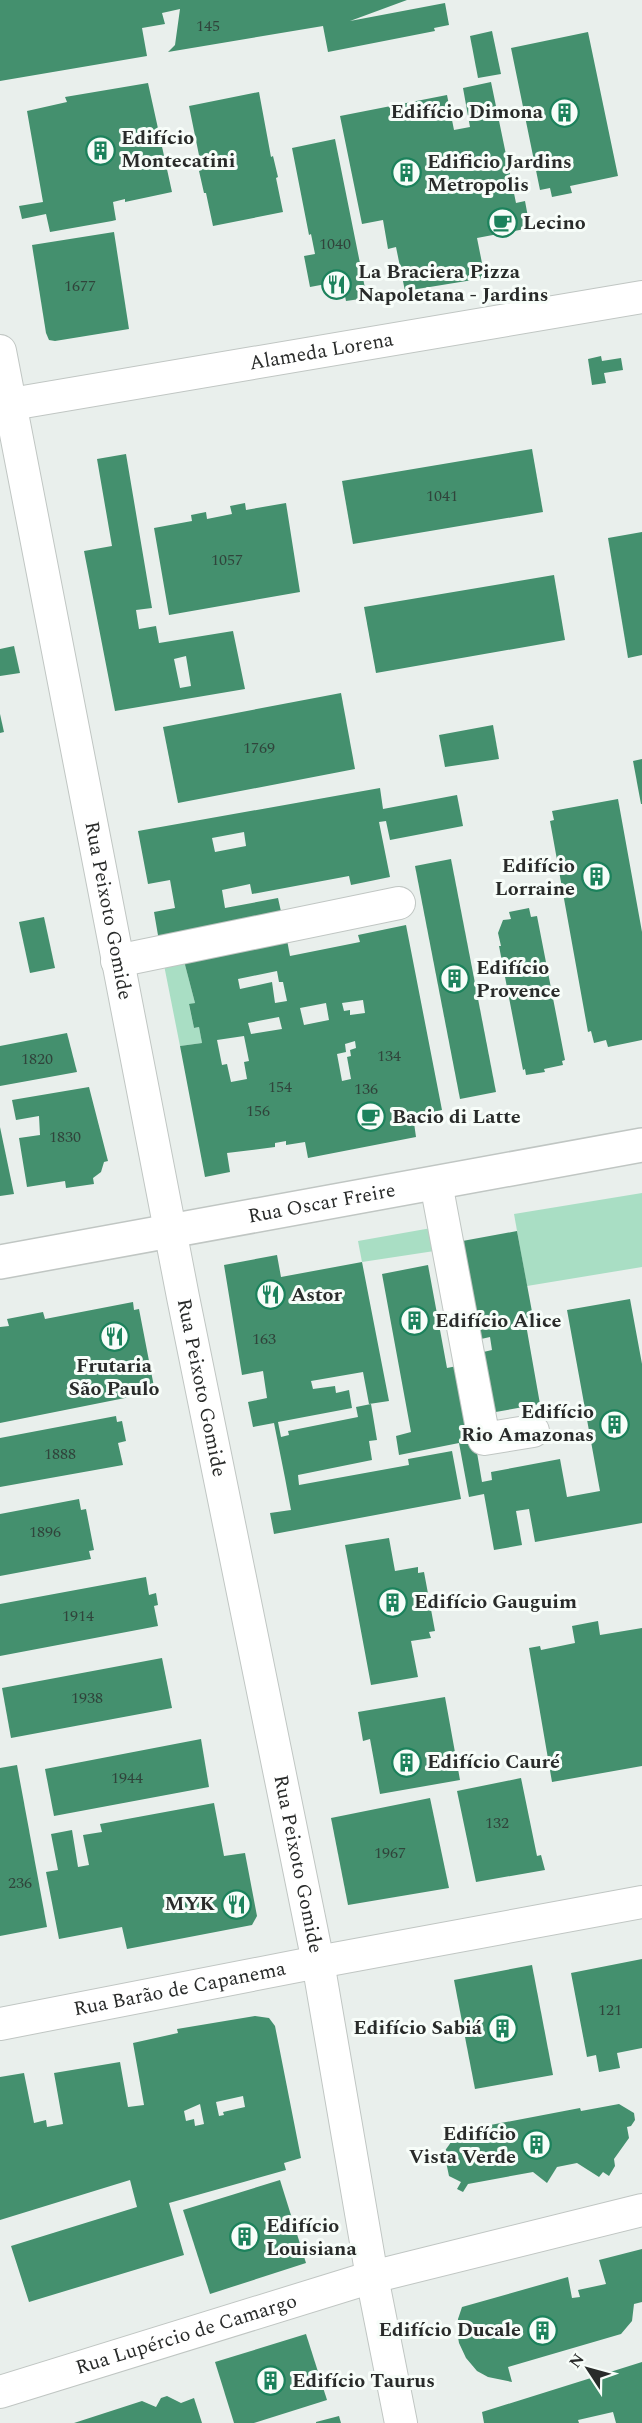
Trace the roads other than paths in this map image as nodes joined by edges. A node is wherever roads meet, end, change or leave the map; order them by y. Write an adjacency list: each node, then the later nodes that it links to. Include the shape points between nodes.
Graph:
1 (642, 297): 3 (street, Alameda Lorena)
2 (0, 351): 3 (street, Rua Peixoto Gomide)
3 (5, 406): 5 (street, Rua Peixoto Gomide)
4 (399, 903): 5 (street)
5 (117, 961): 8 (street, Rua Peixoto Gomide)
6 (642, 1145): 7 (street, Rua Oscar Freire)
7 (436, 1183): 8 (street, Rua Oscar Freire); 10 (street, via 484,1438)
8 (170, 1231): 9 (street, Rua Oscar Freire); 12 (street, Rua Peixoto Gomide)
9 (0, 1262)
10 (532, 1431)
11 (642, 1902): 12 (street, Rua Barão de Capanema)
12 (318, 1962): 13 (street, Rua Barão de Capanema); 15 (street, Rua Peixoto Gomide)
13 (0, 2024)
14 (642, 2210): 15 (street, Rua Lupércio de Camargo)
15 (372, 2277): 16 (street, Rua Lupércio de Camargo); 17 (street, Rua Peixoto Gomide)
16 (0, 2392)
17 (401, 2423)

